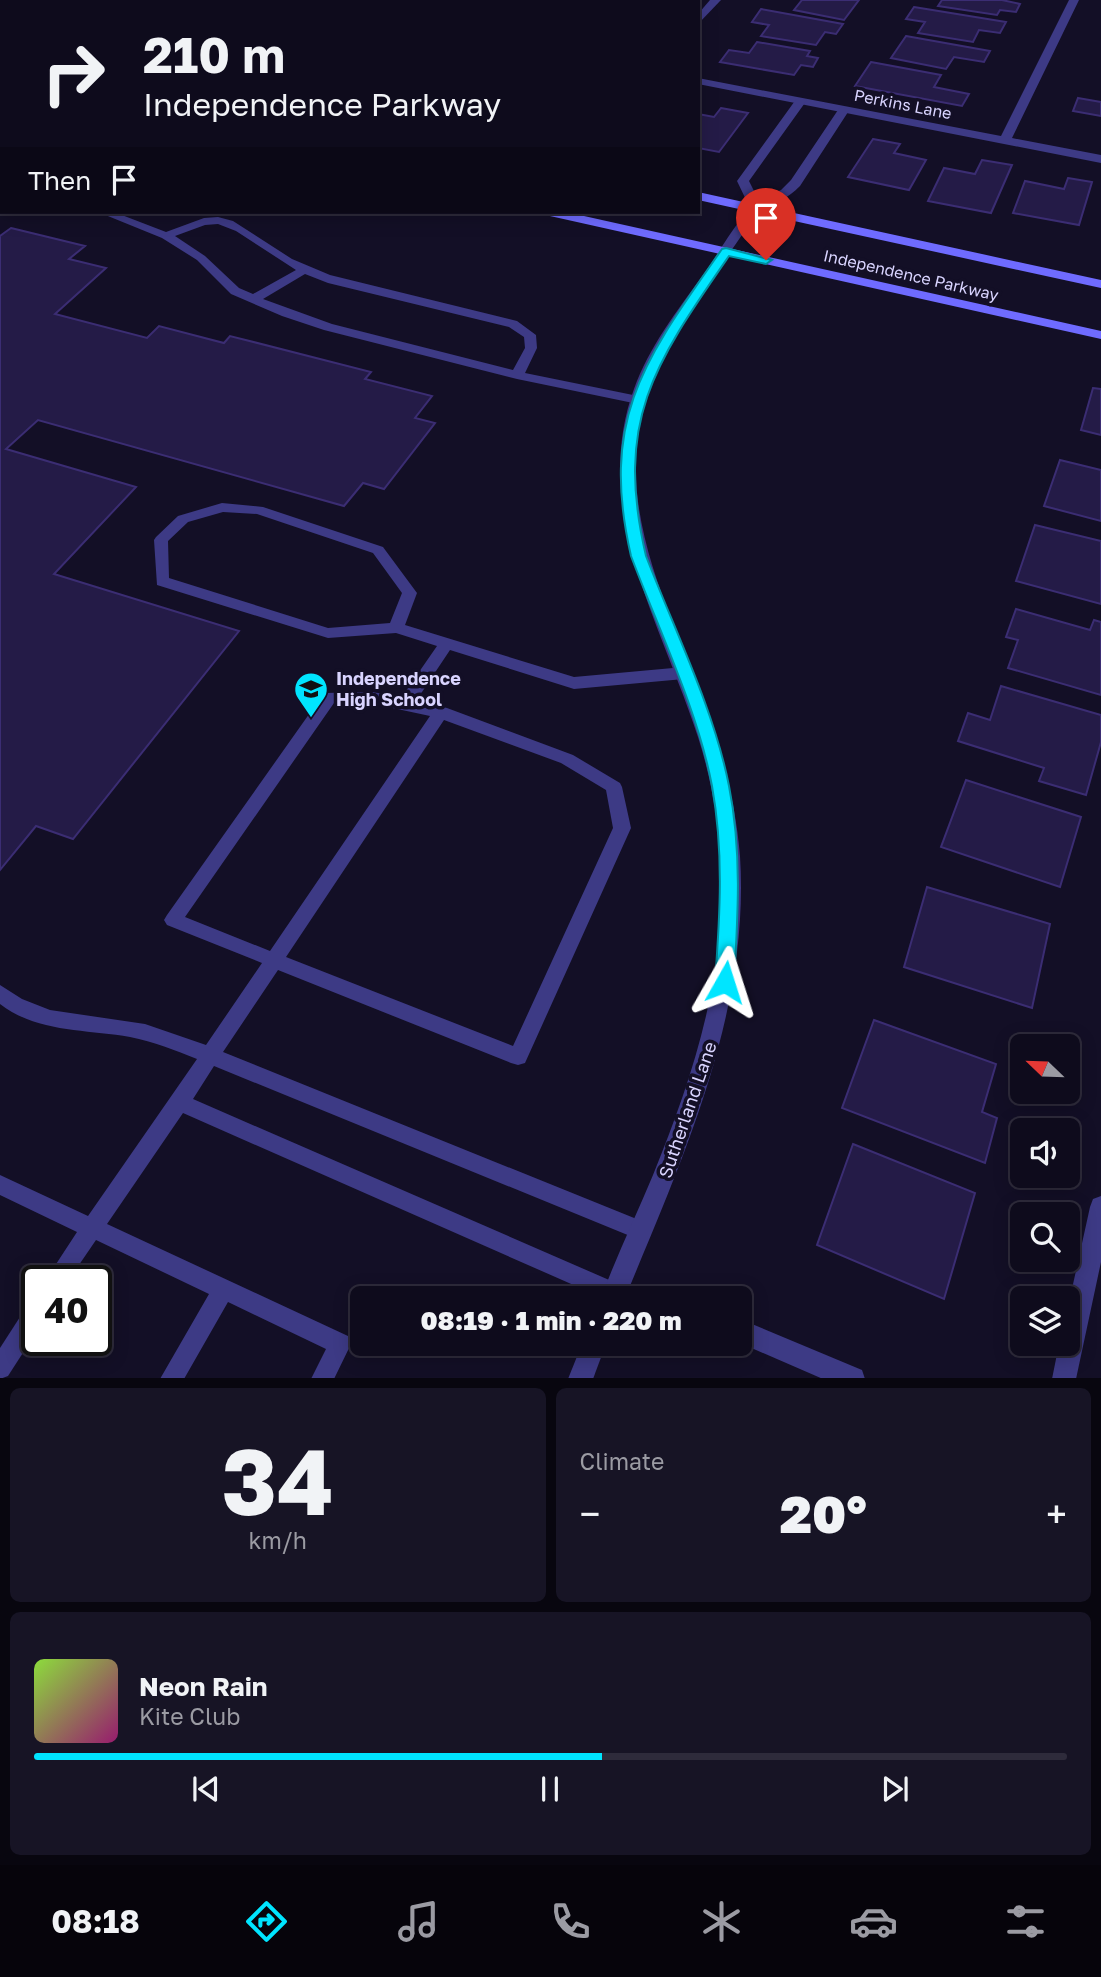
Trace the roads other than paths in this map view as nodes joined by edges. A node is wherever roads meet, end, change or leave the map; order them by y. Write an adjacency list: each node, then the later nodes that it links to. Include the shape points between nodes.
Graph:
1 (716, 0): 3 (street)
2 (1074, 0): 7 (street)
3 (700, 19)
4 (700, 81): 5 (street, Perkins Lane)
5 (801, 100): 6 (street, Perkins Lane); 10 (street, via 743,181)
6 (844, 109): 7 (street, Perkins Lane); 10 (street, Sutherland Lane, via 789,190)
7 (1006, 140): 8 (street, Perkins Lane)
8 (1101, 159)
9 (700, 196): 10 (main road, Independence Parkway)
10 (756, 208): 14 (street, Sutherland Lane); 16 (main road, Independence Parkway)
11 (109, 214): 13 (lane)
12 (559, 214): 14 (main road, Independence Parkway)
13 (166, 236): 15 (lane, via 191,223 227,222); 17 (lane)
14 (726, 251): 18 (main road, Independence Parkway); 20 (street, Sutherland Lane, via 669,334)
15 (304, 270): 17 (lane); 19 (lane, via 513,324 530,335 531,348)
16 (1101, 284)
17 (252, 300): 19 (lane, via 328,327)
18 (1101, 335)
19 (517, 375): 20 (lane)
20 (638, 400): 23 (street, Sutherland Lane, via 627,463 631,523 650,589)
21 (396, 628): 21 (lane, via 328,632 163,581 161,540 183,519 222,506 258,510 378,550 410,593); 22 (lane)
22 (445, 646): 23 (lane, via 574,683); 24 (lane)
23 (684, 673): 33 (street, Sutherland Lane, via 721,787 731,880 730,929 725,982 701,1081)
24 (405, 705): 25 (lane); 26 (lane, via 374,698 330,697 173,920)
25 (440, 712): 26 (lane); 26 (lane, via 567,759 614,788 622,828 518,1057)
26 (272, 962): 28 (lane)
27 (0, 993): 28 (lane, via 21,1010 145,1032)
28 (209, 1055): 29 (lane); 33 (lane)
29 (179, 1102): 32 (lane); 35 (lane)
30 (0, 1185): 32 (lane)
31 (1101, 1208): 46 (street)
32 (91, 1228): 34 (lane); 37 (lane)
33 (642, 1231): 36 (street, Sutherland Lane)
34 (67, 1265)
35 (592, 1286)
36 (618, 1286)
37 (223, 1290): 42 (lane); 43 (lane, via 340,1344)
38 (21, 1336): 41 (lane)
39 (752, 1336): 45 (street)
40 (589, 1356): 44 (street)
41 (0, 1368)
42 (171, 1378)
43 (322, 1378)
44 (580, 1378)
45 (853, 1378)
46 (1065, 1378)

